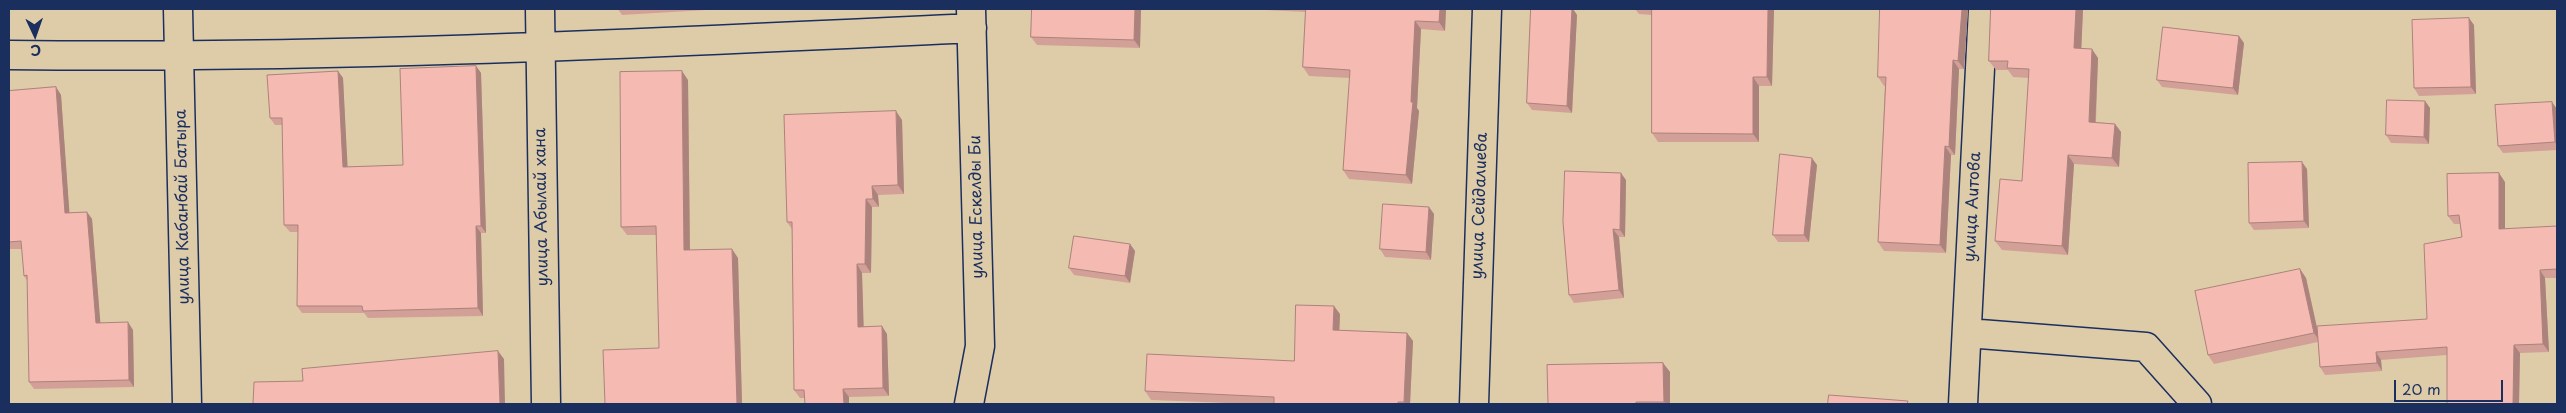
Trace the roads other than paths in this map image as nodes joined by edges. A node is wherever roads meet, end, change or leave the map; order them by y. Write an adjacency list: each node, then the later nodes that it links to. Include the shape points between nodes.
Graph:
1 (178, 9): 8 (street, улица Кабанбай Батыра)
2 (540, 9): 6 (street, улица Абылай хана)
3 (1487, 9): 13 (street, улица Сейдалиева)
4 (1983, 9): 9 (street, улица Аитова)
5 (972, 18): 6 (street); 12 (street, улица Ескелды Би, via 980,346)
6 (539, 48): 8 (street); 11 (street, улица Абылай хана)
7 (9, 55): 8 (street)
8 (179, 57): 10 (street, улица Кабанбай Батыра)
9 (1967, 333): 14 (street, улица Аитова); 15 (street, via 2146,347)
10 (187, 404)
11 (546, 404)
12 (969, 404)
13 (1474, 404)
14 (1963, 404)
15 (2196, 404)

